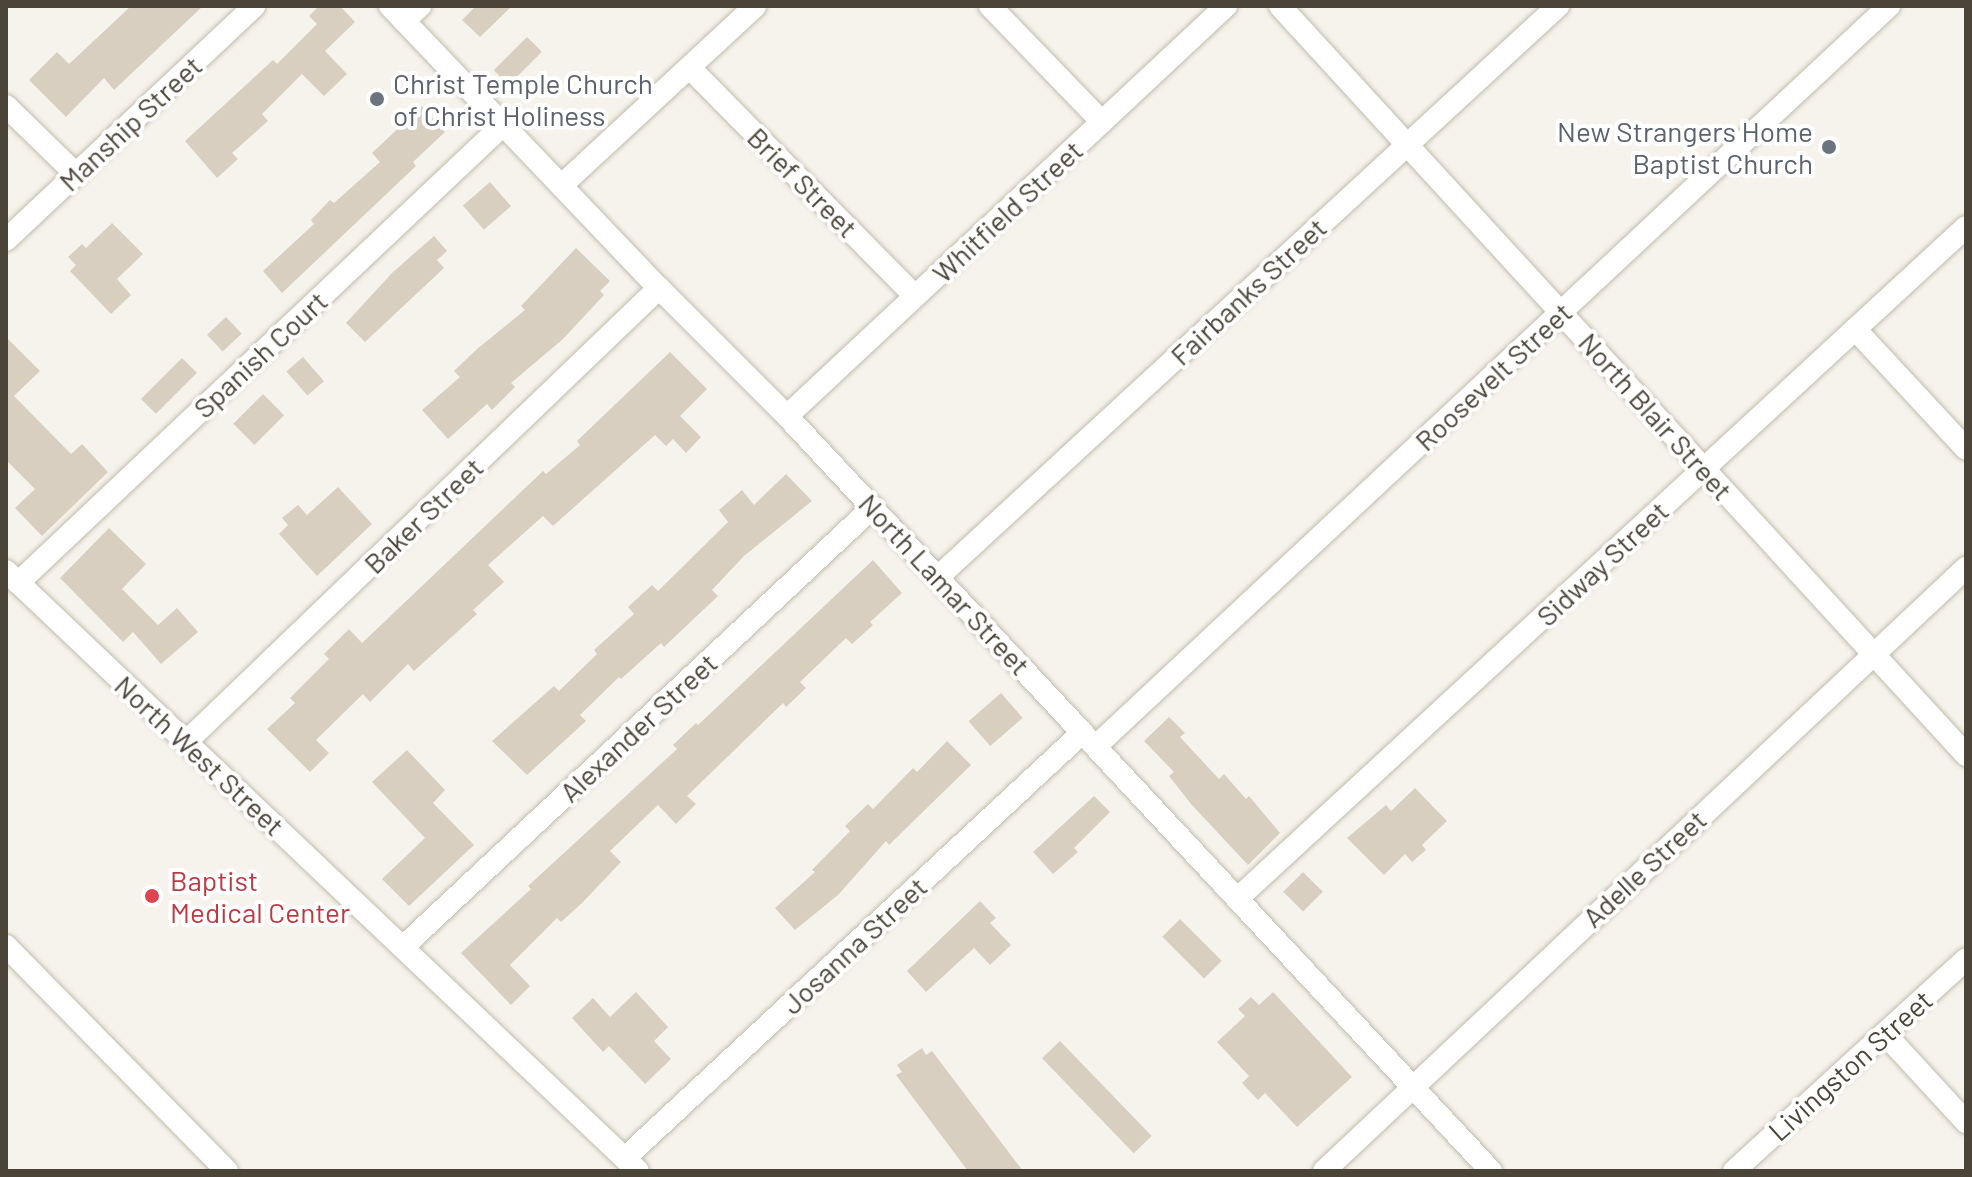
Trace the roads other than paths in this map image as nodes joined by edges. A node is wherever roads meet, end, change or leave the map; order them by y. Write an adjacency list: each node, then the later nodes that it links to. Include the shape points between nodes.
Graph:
1 (254, 6): 14 (street, Manship Street)
2 (755, 6): 9 (street)
3 (990, 6): 11 (street)
4 (1226, 6): 11 (street, Whitfield Street)
5 (1280, 6): 13 (street, North Blair Street)
6 (1558, 6): 13 (street, Fairbanks Street)
7 (1889, 6): 20 (street, Roosevelt Street)
8 (405, 11): 12 (street, North Lamar Street)
9 (690, 68): 15 (street); 19 (street, Brief Street)
10 (6, 106): 14 (street)
11 (1102, 122): 19 (street, Whitfield Street)
12 (503, 125): 15 (street, North Lamar Street); 27 (street, Spanish Court)
13 (1408, 145): 20 (street, North Blair Street); 28 (street, Fairbanks Street)
14 (76, 174): 17 (street, Manship Street)
15 (562, 185): 18 (street, North Lamar Street)
16 (1966, 227): 21 (street, Sidway Street)
17 (6, 240)
18 (659, 288): 22 (street, North Lamar Street); 31 (street, Baker Street)
19 (915, 296): 22 (street, Whitfield Street)
20 (1561, 312): 24 (street, North Blair Street); 30 (street, Roosevelt Street)
21 (1855, 329): 23 (street); 24 (street, Sidway Street)
22 (787, 416): 25 (street, North Lamar Street)
23 (1966, 449)
24 (1704, 469): 29 (street, North Blair Street); 33 (street, Sidway Street)
25 (873, 507): 28 (street, North Lamar Street); 35 (street, Alexander Street)
26 (1966, 568): 29 (street, Adelle Street)
27 (12, 577): 31 (street, North West Street)
28 (938, 577): 30 (street, North Lamar Street)
29 (1872, 652): 32 (street, North Blair Street); 38 (street, Adelle Street)
30 (1090, 739): 33 (street, North Lamar Street); 40 (street, Josanna Street)
31 (186, 742): 35 (street, North West Street)
32 (1966, 755)
33 (1237, 899): 38 (street, North Lamar Street)
34 (6, 946): 41 (street)
35 (403, 947): 40 (street, North West Street)
36 (1966, 959): 37 (street, Livingston Street)
37 (1885, 1034): 39 (street); 44 (street, Livingston Street)
38 (1413, 1087): 42 (street, Adelle Street); 43 (street, North Lamar Street)
39 (1966, 1122)
40 (631, 1165)
41 (227, 1171)
42 (1324, 1171)
43 (1491, 1171)
44 (1734, 1171)

